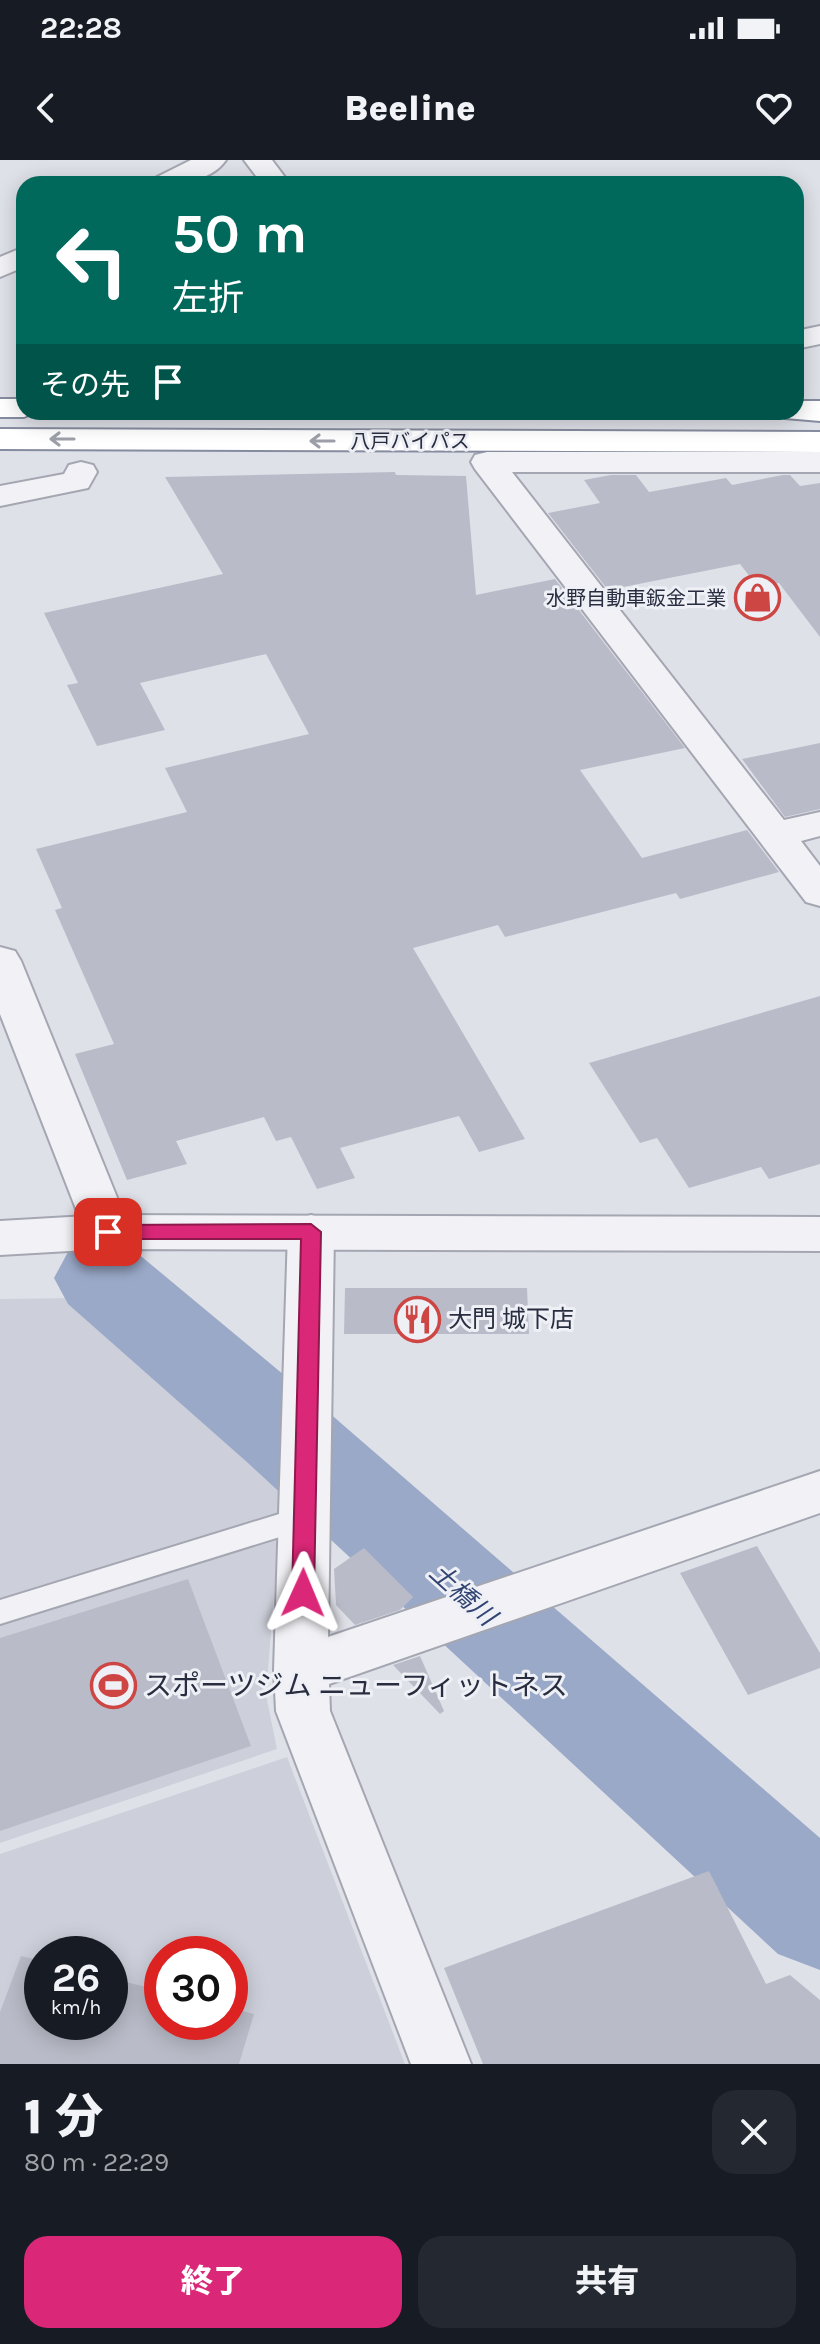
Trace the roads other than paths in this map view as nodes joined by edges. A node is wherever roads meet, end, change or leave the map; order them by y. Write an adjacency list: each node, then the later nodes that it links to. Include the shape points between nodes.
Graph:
1 (212, 160): 2 (street)
2 (181, 176)
3 (0, 439): 4 (highway, 八戸バイパス, one-way to 3)
4 (820, 442)
5 (820, 462): 9 (street, via 487,462)
6 (81, 472): 7 (street, via 76,481)
7 (0, 496)
8 (820, 824): 9 (street)
9 (775, 835): 10 (street)
10 (820, 893)
11 (0, 961): 12 (street)
12 (106, 1232): 13 (street); 15 (street)
13 (311, 1232): 14 (street); 16 (street)
14 (820, 1234)
15 (0, 1238)
16 (306, 1475): 18 (lane); 19 (street)
17 (820, 1492): 19 (street)
18 (0, 1612)
19 (301, 1670): 20 (street, via 303,1711)
20 (441, 2064)

